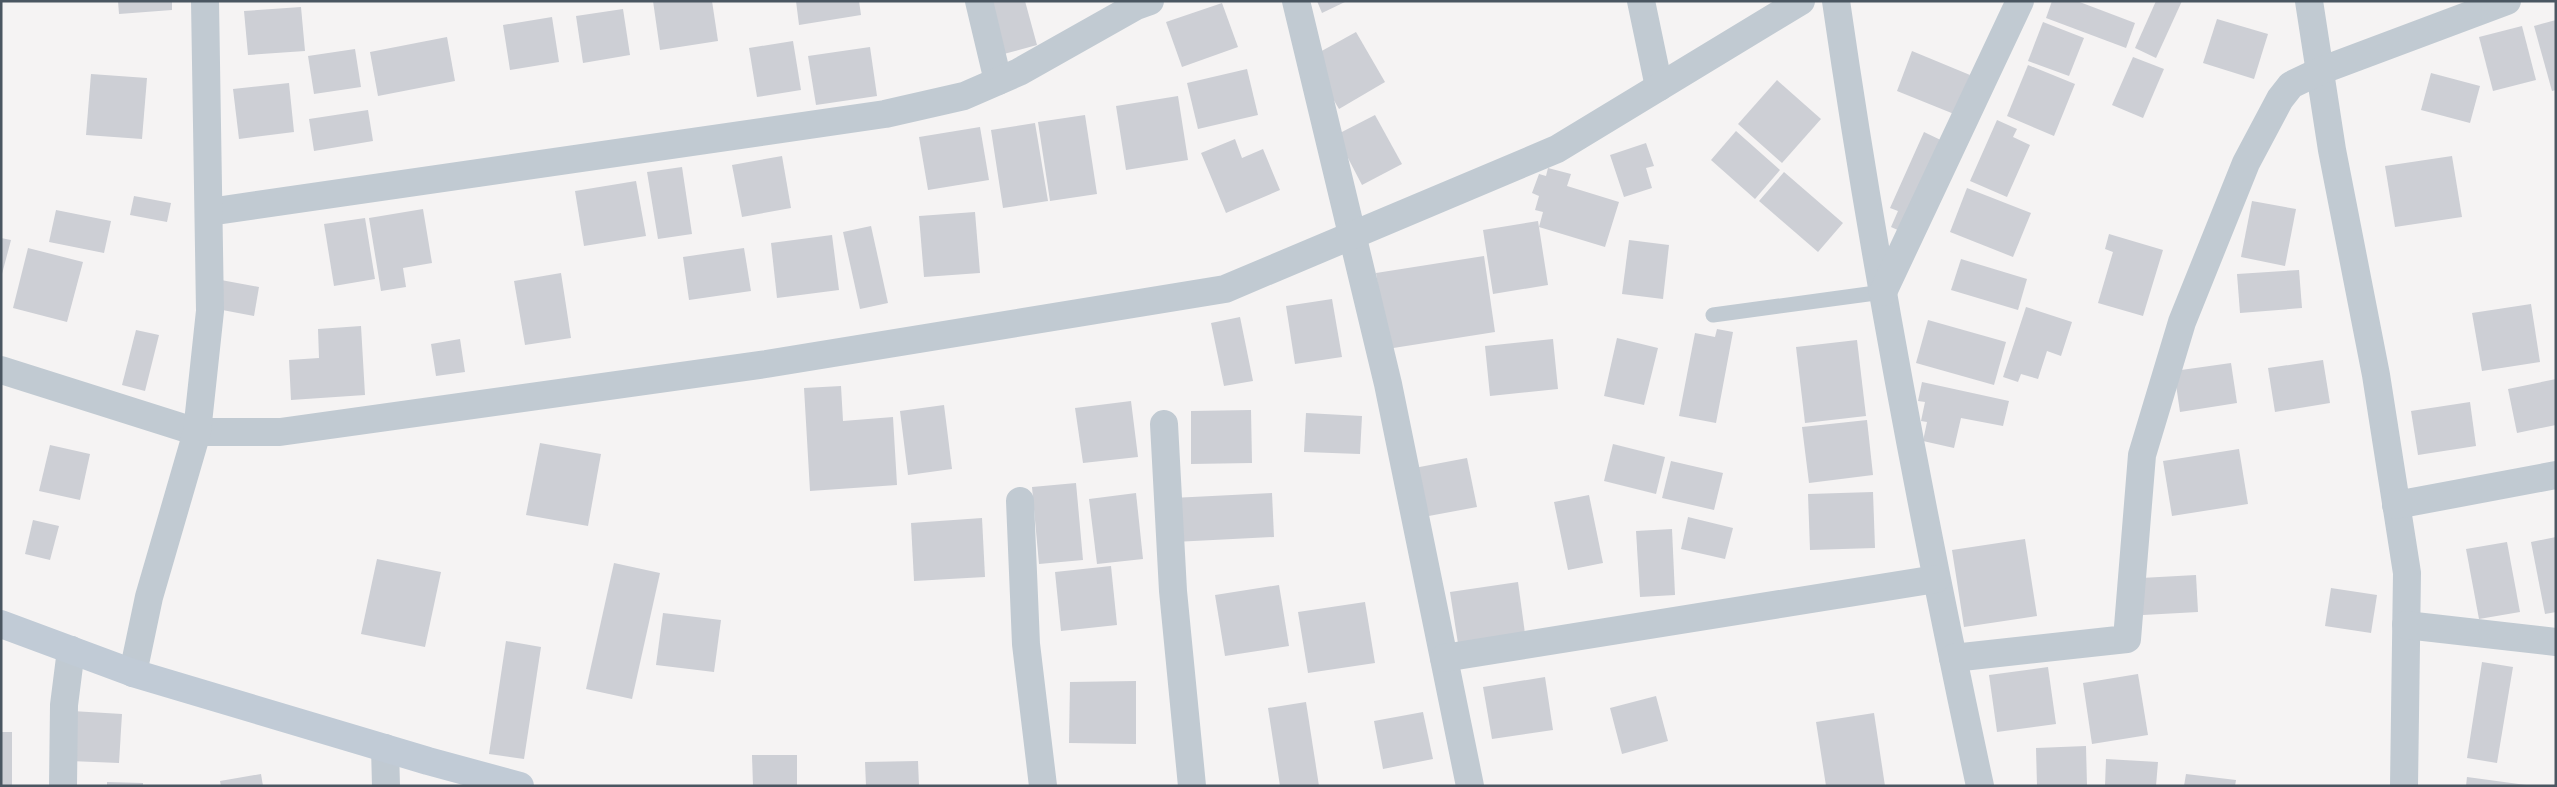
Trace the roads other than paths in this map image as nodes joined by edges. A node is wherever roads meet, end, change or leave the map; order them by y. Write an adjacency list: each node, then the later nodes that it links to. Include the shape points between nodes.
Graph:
1 (205, 1): 14 (street)
2 (979, 1): 12 (street)
3 (1150, 1): 12 (street)
4 (1296, 1): 15 (street)
5 (1641, 1): 13 (street)
6 (1801, 1): 13 (street)
7 (1836, 1): 16 (street, via 1859,161)
8 (2020, 1): 16 (street)
9 (2308, 1): 11 (street)
10 (2507, 1): 11 (street)
11 (2320, 70): 23 (street, via 2332,150 2376,375); 30 (street, via 2291,86 2280,99 2246,163 2182,322 2142,455 2127,639)
12 (998, 81): 14 (street, via 964,96 885,114)
13 (1659, 87): 15 (street, via 1557,150)
14 (209, 212): 20 (street, via 210,311)
15 (1351, 236): 20 (street, via 1225,289 766,364 300,430); 29 (street, via 1388,384)
16 (1883, 292): 17 (lane); 24 (street)
17 (1713, 315)
18 (1, 370): 20 (street)
19 (1164, 424): 37 (street, via 1173,592)
20 (197, 432): 31 (street, via 149,597)
21 (2556, 475): 23 (street)
22 (1020, 501): 36 (street, via 1026,644)
23 (2396, 505): 26 (street, via 2407,574)
24 (1936, 579): 29 (street); 30 (street)
25 (1, 624): 28 (main road)
26 (2406, 625): 27 (street); 40 (street)
27 (2556, 642)
28 (71, 650): 31 (main road); 33 (street, via 64,704)
29 (1444, 658): 38 (street)
30 (1952, 658): 39 (street)
31 (132, 674): 32 (main road)
32 (384, 748): 34 (street); 35 (main road)
33 (63, 786)
34 (386, 786)
35 (520, 786)
36 (1043, 786)
37 (1192, 786)
38 (1470, 786)
39 (1980, 786)
40 (2404, 786)

